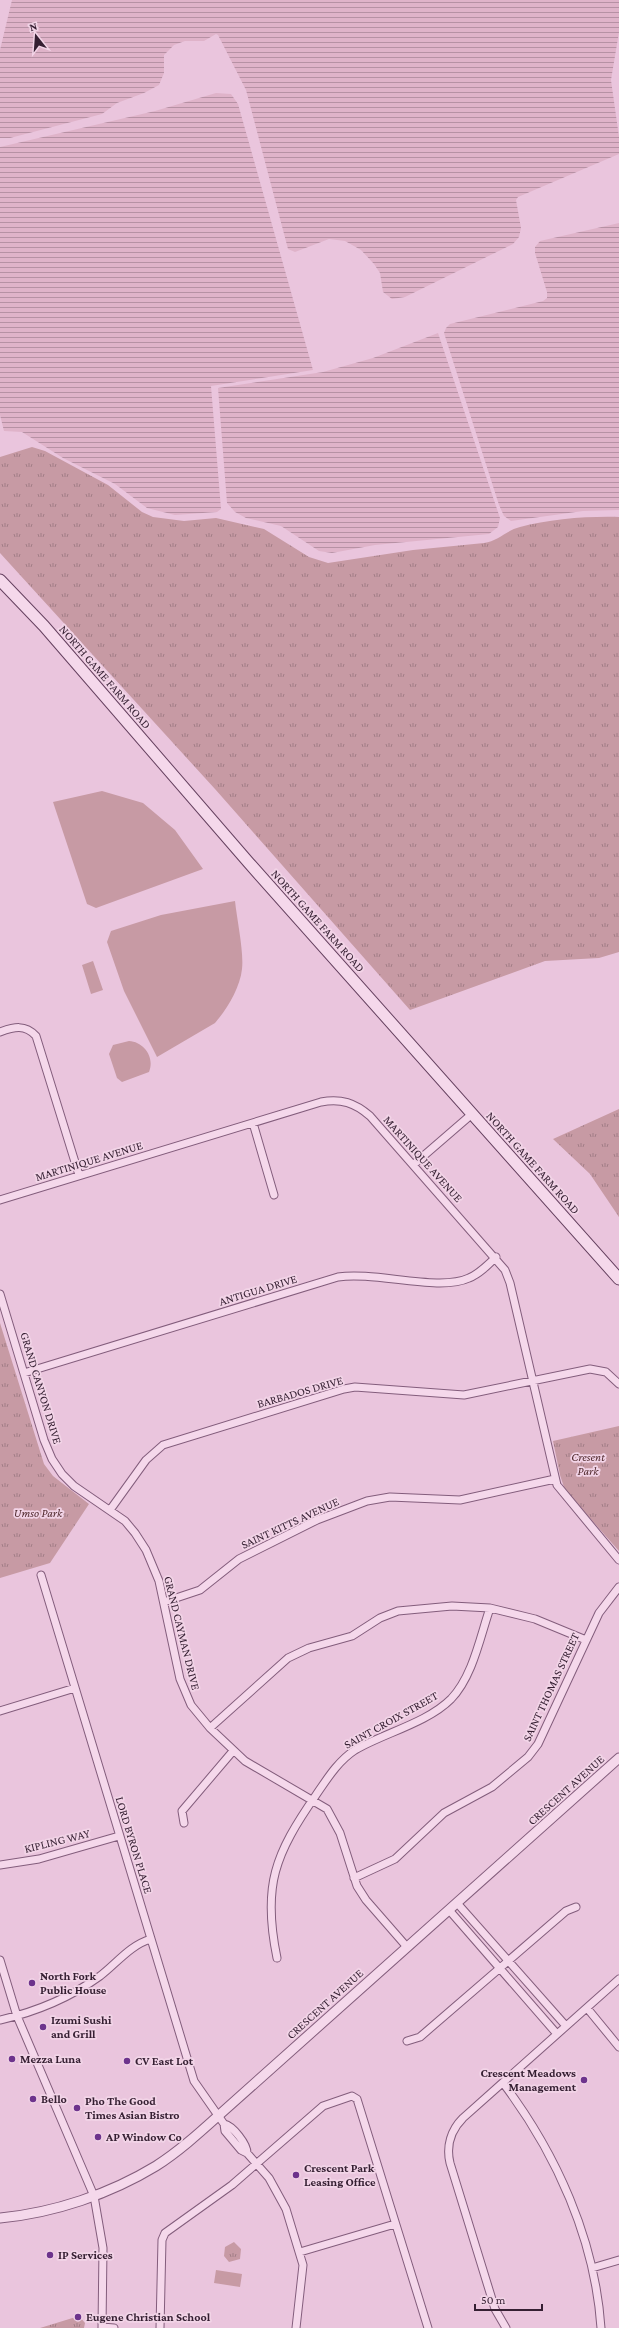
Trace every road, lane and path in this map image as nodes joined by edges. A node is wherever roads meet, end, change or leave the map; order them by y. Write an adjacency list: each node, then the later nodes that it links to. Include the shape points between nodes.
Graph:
1 (0, 580): 3 (main road, NORTH GAME FARM ROAD, via 44,626 249,863)
2 (0, 1032): 6 (street, via 22,1027 36,1036)
3 (472, 1114): 5 (street); 10 (main road, NORTH GAME FARM ROAD)
4 (252, 1123): 5 (street, MARTINIQUE AVENUE, via 328,1101 347,1102 370,1116); 6 (street, MARTINIQUE AVENUE); 7 (street)
5 (413, 1165): 9 (street, MARTINIQUE AVENUE)
6 (79, 1175): 8 (street, MARTINIQUE AVENUE)
7 (274, 1196)
8 (0, 1200)
9 (496, 1257): 12 (street, ANTIGUA DRIVE, via 471,1278 454,1283 357,1275 338,1277); 13 (street, MARTINIQUE AVENUE, via 505,1270 510,1284)
10 (619, 1279)
11 (0, 1294): 12 (street, GRAND CANYON DRIVE)
12 (24, 1373): 16 (street, GRAND CANYON DRIVE, via 52,1459 74,1486)
13 (532, 1380): 14 (street, BARBADOS DRIVE, via 590,1369 606,1372); 15 (street, MARTINIQUE AVENUE); 16 (street, BARBADOS DRIVE, via 464,1395 349,1388 172,1442 156,1450 146,1460)
14 (619, 1384)
15 (555, 1479): 17 (street, MARTINIQUE AVENUE, via 561,1493); 20 (street, SAINT KITTS AVENUE, via 460,1500 390,1496 367,1501 312,1522 234,1563 200,1590)
16 (110, 1510): 20 (street, GRAND CAYMAN DRIVE, via 135,1533 152,1564)
17 (619, 1560)
18 (41, 1574): 23 (street, LORD BYRON PLACE)
19 (619, 1587): 22 (street, SAINT THOMAS STREET, via 602,1607)
20 (164, 1602): 25 (street, GRAND CAYMAN DRIVE, via 183,1688 191,1705)
21 (490, 1608): 22 (street, via 524,1615); 25 (street, via 436,1606 398,1611 380,1618 352,1636 301,1651 274,1668); 28 (street, SAINT CROIX STREET, via 468,1671 451,1699 433,1712 354,1751 337,1766)
22 (586, 1640): 32 (street, SAINT THOMAS STREET, via 532,1753 492,1787 444,1813 395,1859)
23 (75, 1688): 24 (street); 30 (street, LORD BYRON PLACE)
24 (0, 1711)
25 (210, 1728): 26 (street, GRAND CAYMAN DRIVE)
26 (233, 1751): 28 (street, GRAND CAYMAN DRIVE, via 271,1778); 29 (street, via 182,1811)
27 (619, 1758): 33 (street, CRESCENT AVENUE)
28 (313, 1799): 32 (street, GRAND CAYMAN DRIVE, via 327,1809 334,1819 343,1839); 38 (street, SAINT CROIX STREET, via 283,1846 273,1878 270,1915)
29 (184, 1823)
30 (119, 1836): 31 (street, KIPLING WAY, via 38,1860); 36 (street, LORD BYRON PLACE)
31 (0, 1865)
32 (354, 1878): 37 (street, GRAND CAYMAN DRIVE, via 366,1900)
33 (457, 1903): 35 (street, CRESCENT AVENUE); 40 (street)
34 (576, 1907): 40 (street, via 566,1911)
35 (449, 1910): 37 (street, CRESCENT AVENUE); 41 (street)
36 (151, 1939): 44 (street, via 137,1944 100,1976 81,1988); 51 (street, LORD BYRON PLACE, via 194,2081)
37 (407, 1947): 51 (street, CRESCENT AVENUE)
38 (277, 1958)
39 (0, 1960): 44 (street)
40 (509, 1962): 41 (street); 46 (street)
41 (500, 1969): 47 (street); 48 (street, via 420,2037)
42 (619, 1979): 43 (street)
43 (587, 2008): 46 (street); 49 (street)
44 (17, 2016): 45 (street); 53 (street)
45 (0, 2020)
46 (566, 2026): 47 (street)
47 (557, 2034): 50 (street)
48 (407, 2042)
49 (619, 2047)
50 (503, 2083): 58 (street, via 526,2114 556,2168); 64 (street, via 460,2122 453,2133 448,2152 495,2309)
51 (218, 2116): 52 (street, via 224,2124 225,2131); 53 (street, CRESCENT AVENUE, via 156,2166)
52 (257, 2164): 55 (street, via 323,2106 354,2096); 56 (street, via 284,2202); 61 (street, via 164,2235)
53 (94, 2196): 54 (street, CRESCENT AVENUE, via 62,2206); 59 (street, via 103,2248)
54 (0, 2218)
55 (395, 2224): 56 (street); 63 (street)
56 (300, 2252): 62 (street, via 303,2271)
57 (619, 2260): 58 (street)
58 (592, 2268): 65 (street)
59 (102, 2327): 60 (street)
60 (114, 2328)
61 (160, 2328)
62 (296, 2328)
63 (428, 2328)
64 (506, 2328)
65 (601, 2328)

